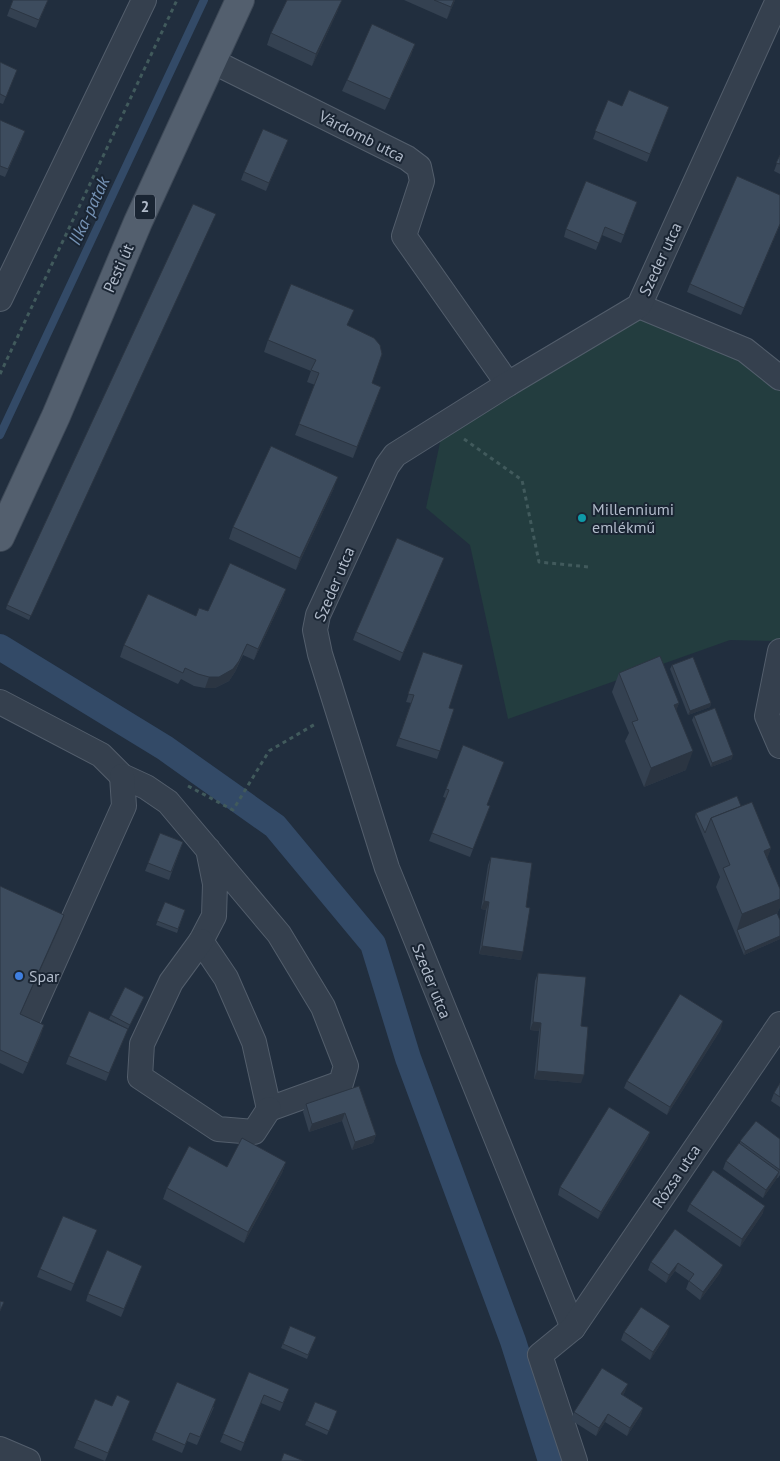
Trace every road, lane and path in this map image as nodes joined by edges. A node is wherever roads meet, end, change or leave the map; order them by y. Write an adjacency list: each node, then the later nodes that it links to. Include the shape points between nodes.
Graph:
1 (144, 0): 6 (street)
2 (177, 0): 8 (path)
3 (240, 0): 5 (main road, Pesti út / 2)
4 (778, 0): 7 (street, Szeder utca)
5 (212, 61): 10 (street, Várdomb utca, via 407,158 419,167 422,182 404,236); 12 (main road, Pesti út / 2)
6 (0, 299)
7 (638, 306): 9 (street, via 745,350); 10 (street, Szeder utca)
8 (0, 374)
9 (780, 378)
10 (508, 384): 11 (street, Szeder utca)
11 (444, 424): 13 (path, via 522,480 539,562); 16 (street, Szeder utca, via 395,456 388,466 318,615 315,630 320,654)
12 (0, 537)
13 (589, 567)
14 (780, 651): 17 (street, via 767,716)
15 (0, 702): 18 (street, via 101,754)
16 (339, 710): 19 (path, via 269,750); 25 (street, Szeder utca, via 387,868)
17 (780, 746)
18 (122, 776): 20 (street, via 168,802); 22 (street, via 124,806)
19 (233, 810)
20 (208, 849): 21 (street, via 215,884 214,916); 24 (street, via 279,934 323,1006 346,1066 341,1083)
21 (201, 941): 24 (street, via 226,978 254,1042); 24 (street, via 172,982 142,1044 140,1077 218,1129 254,1132)
22 (28, 1020)
23 (780, 1024): 25 (street, Rózsa utca)
24 (269, 1109)
25 (573, 1328): 28 (street, Rózsa utca, via 540,1355)
26 (0, 1449): 27 (street)
27 (28, 1461)
28 (575, 1461)

